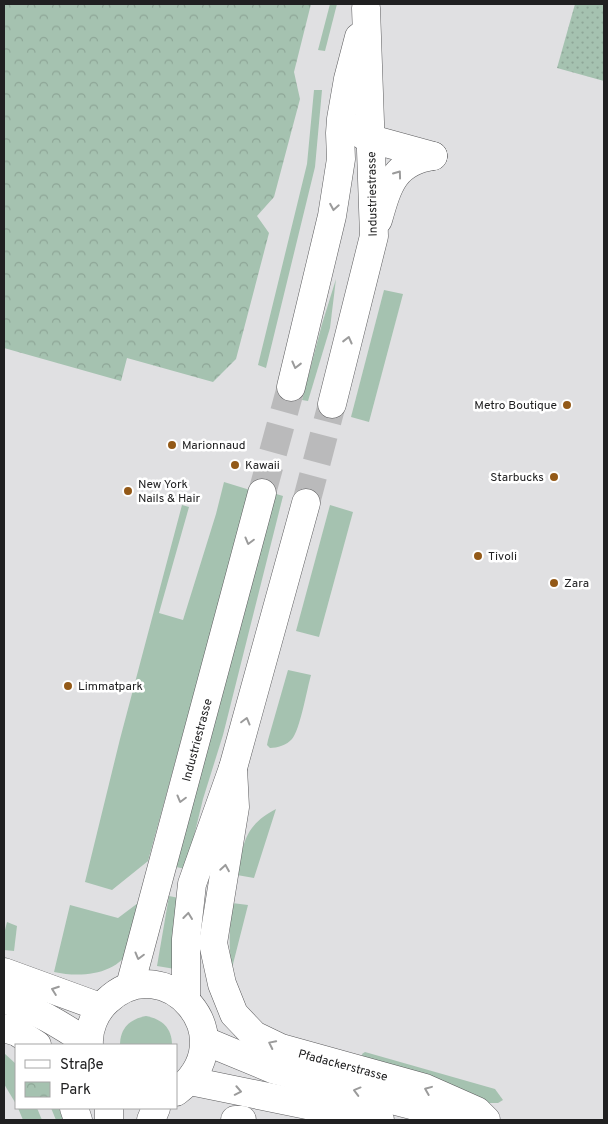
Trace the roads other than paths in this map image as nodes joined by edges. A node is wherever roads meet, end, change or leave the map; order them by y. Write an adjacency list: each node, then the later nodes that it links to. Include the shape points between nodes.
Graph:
1 (367, 6): 2 (street)
2 (358, 73): 3 (street, via 350,118 359,132); 4 (street, via 390,124); 5 (street, via 340,133)
3 (371, 139): 4 (street); 5 (street, via 356,143); 6 (street, Industriestrasse)
4 (433, 156): 6 (street, one-way to 4, via 386,194 398,173 418,158)
5 (341, 159): 7 (street, one-way to 7, via 332,216)
6 (374, 236): 8 (street, Industriestrasse, one-way to 6)
7 (291, 387)
8 (332, 404)
9 (262, 493): 13 (street, Industriestrasse, one-way to 13)
10 (306, 503): 11 (street, one-way to 10)
11 (233, 768): 15 (street, one-way to 11, via 186,939 192,884); 26 (street, Pfadackerstrasse, one-way to 11, via 477,1112 425,1088 281,1048 254,1035 234,1014 222,984 213,943 235,807)
12 (4, 972): 16 (street, one-way to 12)
13 (130, 986): 15 (street, via 150,984 169,989); 16 (street)
14 (4, 998): 20 (street, via 51,1019)
15 (186, 1000): 18 (street, via 196,1012)
16 (100, 1006): 20 (street, via 91,1024)
17 (4, 1028): 19 (street)
18 (205, 1041): 21 (street, via 201,1063); 25 (street, Pfadackerstrasse, one-way to 18, via 275,1070)
19 (35, 1044)
20 (88, 1044)
21 (183, 1087): 24 (street, one-way to 24)
22 (235, 1120): 23 (street)
23 (242, 1120)
24 (380, 1120)
25 (472, 1120)
26 (486, 1120)

